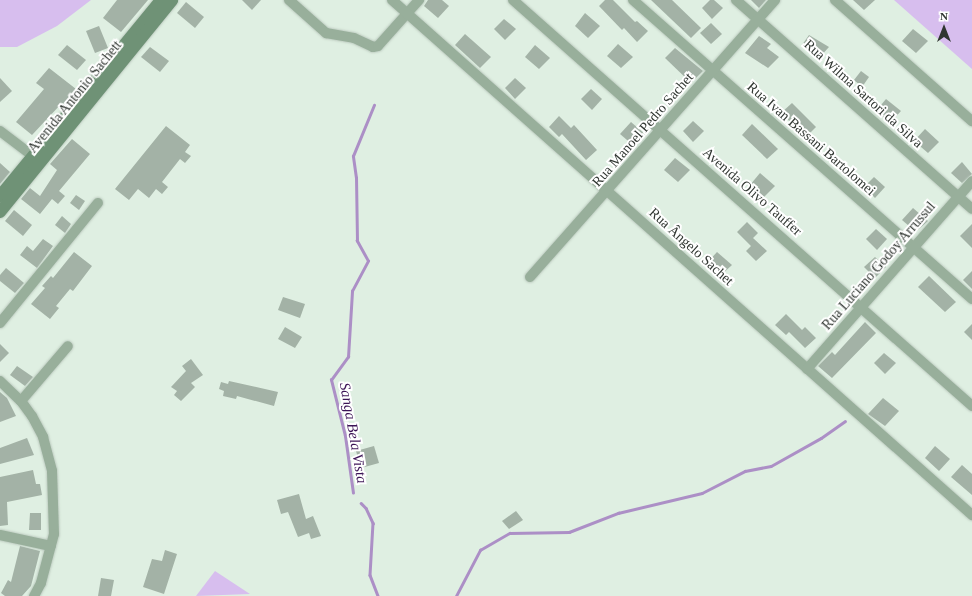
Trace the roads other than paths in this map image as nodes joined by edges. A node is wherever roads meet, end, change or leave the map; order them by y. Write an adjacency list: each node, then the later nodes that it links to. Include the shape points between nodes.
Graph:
1 (161, 0): 13 (street, Avenida Antonio Sachett)
2 (172, 0): 13 (street, Avenida Antonio Sachett)
3 (289, 0): 11 (street, via 326,33 378,46)
4 (392, 0): 11 (street, Rua Ângelo Sachet)
5 (419, 0): 11 (street)
6 (514, 0): 16 (street, Avenida Olivo Tauffer)
7 (633, 0): 14 (street, Rua Ivan Bassani Bartolomei)
8 (736, 0): 12 (street, Rua Wilma Sartori da Silva)
9 (775, 0): 12 (street, Rua Manoel Pedro Sachet)
10 (835, 0): 15 (street)
11 (407, 13): 21 (street, Rua Ângelo Sachet)
12 (758, 19): 14 (street, Rua Manoel Pedro Sachet); 23 (street, Rua Wilma Sartori da Silva)
13 (133, 40): 18 (street, Avenida Antonio Sachett)
14 (713, 71): 16 (street, Rua Manoel Pedro Sachet); 27 (street, Rua Ivan Bassani Bartolomei)
15 (972, 121)
16 (661, 130): 21 (street, Rua Manoel Pedro Sachet); 30 (street, Avenida Olivo Tauffer)
17 (0, 131): 18 (street)
18 (37, 159): 19 (street, Avenida Antonio Sachett)
19 (20, 180): 22 (street, Avenida Antonio Sachett); 26 (street, Avenida Antonio Sachett)
20 (972, 181): 23 (street, Rua Luciano Godoy Arrussul)
21 (608, 192): 28 (street, Rua Manoel Pedro Sachet); 33 (street, Rua Ângelo Sachet)
22 (0, 196)
23 (958, 197): 25 (street, Rua Wilma Sartori da Silva); 27 (street, Rua Luciano Godoy Arrussul)
24 (98, 204): 31 (street)
25 (972, 209)
26 (0, 212)
27 (914, 247): 29 (street, Rua Ivan Bassani Bartolomei); 30 (street, Rua Luciano Godoy Arrussul)
28 (530, 277)
29 (972, 299)
30 (861, 307): 33 (street, Rua Luciano Godoy Arrussul); 36 (street, Avenida Olivo Tauffer)
31 (0, 323)
32 (68, 346): 35 (street)
33 (807, 369): 37 (street, Rua Ângelo Sachet)
34 (0, 381): 35 (street)
35 (21, 401): 39 (street, via 43,438 52,471 54,522)
36 (972, 406)
37 (972, 515)
38 (0, 535): 39 (street)
39 (51, 546): 40 (street)
40 (34, 596)

